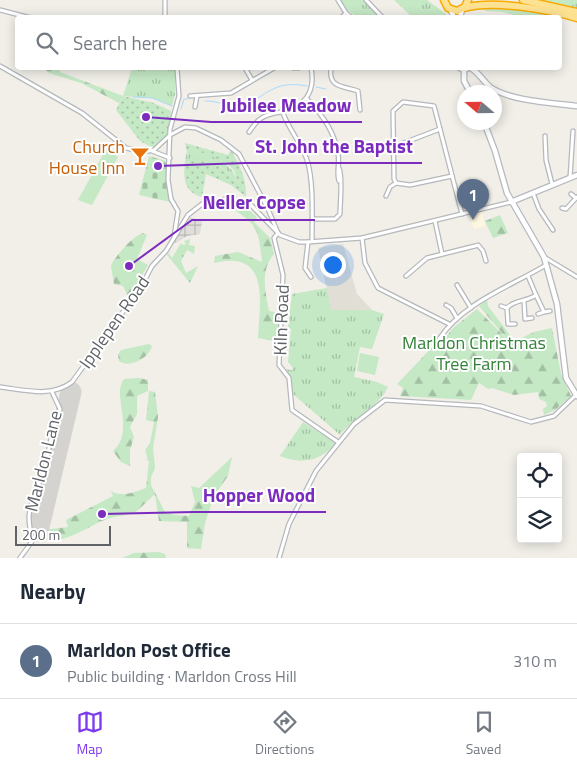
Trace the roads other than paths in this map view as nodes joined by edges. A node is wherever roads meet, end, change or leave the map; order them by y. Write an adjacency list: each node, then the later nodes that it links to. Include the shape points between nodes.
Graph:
1 (165, 0): 14 (street)
2 (338, 0): 12 (street)
3 (366, 0): 16 (street)
4 (436, 0): 8 (highway)
5 (444, 0): 8 (highway)
6 (468, 0): 9 (highway)
7 (523, 0): 11 (highway)
8 (450, 9): 9 (highway); 17 (street)
9 (463, 9): 18 (street); 19 (highway, via 482,2 502,3)
10 (0, 10): 13 (street)
11 (577, 12)
12 (346, 13): 15 (street)
13 (20, 15)
14 (165, 15)
15 (348, 15)
16 (380, 15)
17 (453, 15)
18 (461, 15)
19 (577, 18)
20 (0, 66): 44 (street, via 82,114 126,148)
21 (177, 70): 41 (street, via 179,96)
22 (246, 70): 28 (street)
23 (270, 70): 28 (street)
24 (311, 70): 32 (street, via 312,86)
25 (331, 70): 35 (street, via 330,79 334,84 358,91)
26 (466, 70): 29 (street)
27 (469, 70): 33 (street, via 497,90 532,100)
28 (252, 80): 31 (street, via 231,93)
29 (466, 85)
30 (190, 96): 31 (street)
31 (197, 96): 34 (street)
32 (307, 99): 36 (street); 58 (street, via 331,132 342,174 340,214 335,219)
33 (577, 106)
34 (195, 107)
35 (360, 110)
36 (283, 112): 40 (street, via 259,120); 58 (street, via 308,162)
37 (440, 129): 43 (street); 43 (street, via 434,106 406,102 397,106 392,114); 47 (street)
38 (487, 130): 55 (street)
39 (573, 131): 48 (street)
40 (249, 132)
41 (170, 135): 44 (street); 45 (street); 61 (street, via 185,126 196,128 234,149)
42 (545, 136): 50 (street)
43 (393, 147): 49 (street)
44 (151, 151): 45 (street)
45 (170, 158): 63 (street, via 170,194 178,211)
46 (577, 175): 48 (street)
47 (452, 176): 49 (street, via 410,185); 57 (street)
48 (570, 178): 50 (street)
49 (396, 183): 53 (street, via 390,186)
50 (552, 184): 51 (street)
51 (533, 192): 55 (street); 60 (street, via 539,209)
52 (571, 194): 54 (street)
53 (386, 196)
54 (576, 198): 56 (street, via 566,209)
55 (511, 202): 57 (street); 66 (street)
56 (562, 208)
57 (462, 214): 59 (street)
58 (312, 219): 64 (street)
59 (435, 221): 62 (street); 65 (street)
60 (553, 230)
61 (278, 233): 63 (street, Ipplepen Road, via 248,202 226,199 193,209); 64 (street, via 299,242); 91 (street, Kiln Road, via 274,238 283,275 280,365 289,378 292,410)
62 (362, 238): 64 (street); 85 (street, via 365,263 378,288)
63 (173, 240): 89 (street, Ipplepen Road, via 72,382)
64 (310, 242): 71 (street, via 304,268)
65 (442, 254): 67 (street, via 478,246 483,250); 69 (street, via 426,258)
66 (544, 257): 68 (street); 72 (street)
67 (486, 261)
68 (546, 265): 70 (street); 90 (street, via 557,304 565,373)
69 (406, 276)
70 (528, 276): 74 (street); 78 (street)
71 (311, 277)
72 (577, 277)
73 (457, 285): 78 (street)
74 (536, 296): 75 (street); 81 (street)
75 (524, 301): 79 (street, via 513,303); 84 (street, via 525,319)
76 (446, 305): 83 (street)
77 (501, 306): 79 (street)
78 (471, 308): 83 (street)
79 (508, 308): 86 (street, via 508,324)
80 (550, 311): 81 (street)
81 (544, 312): 82 (street)
82 (538, 314)
83 (457, 318): 85 (street)
84 (532, 318)
85 (449, 324): 87 (street)
86 (515, 324)
87 (439, 339)
88 (0, 387): 89 (street)
89 (52, 392): 92 (street, Marldon Lane, via 60,409 50,434 43,473 32,494 28,524 33,540)
90 (577, 395): 91 (street, via 554,416 531,422 481,406 385,400 354,424)
91 (338, 442): 93 (street, via 316,471 289,524)
92 (20, 558)
93 (279, 558)

